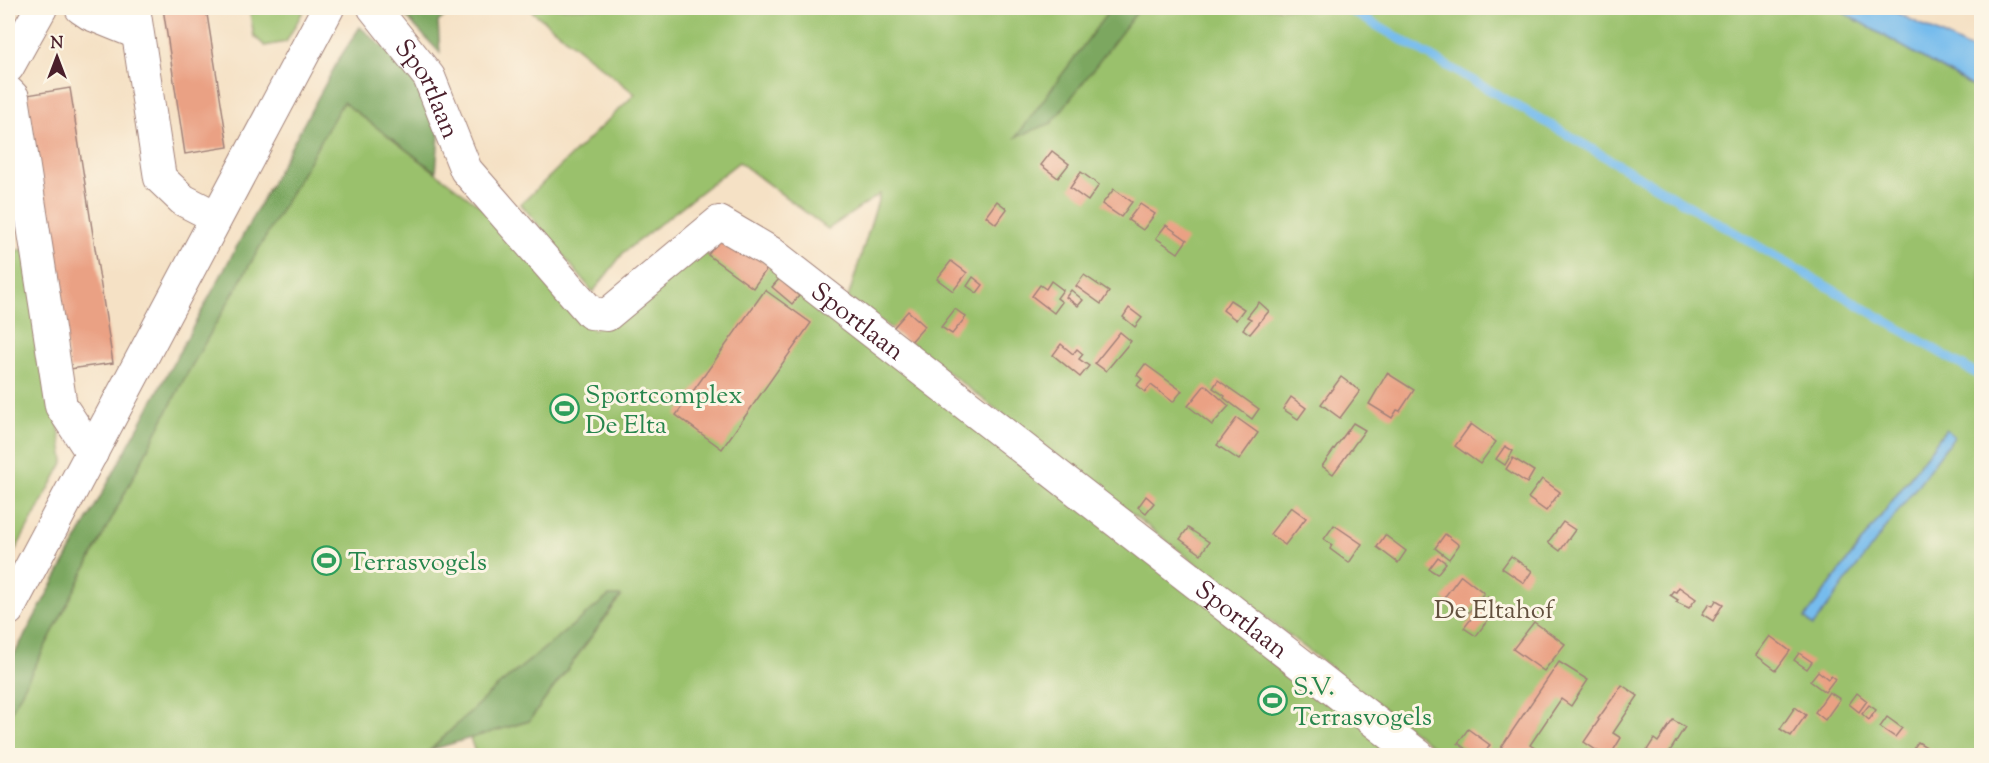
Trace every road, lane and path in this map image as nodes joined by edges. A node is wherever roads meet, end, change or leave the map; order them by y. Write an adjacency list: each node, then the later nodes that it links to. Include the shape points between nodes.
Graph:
1 (41, 8): 6 (street)
2 (81, 8): 5 (street, via 90,14)
3 (328, 8): 8 (street)
4 (374, 8): 11 (street, Sportlaan, via 429,77 466,170 591,313 607,315 719,222 770,252)
5 (136, 20): 8 (street, via 160,178 183,200)
6 (8, 67)
7 (8, 92): 9 (street, via 13,98 61,406)
8 (216, 217): 9 (street)
9 (92, 453): 10 (street)
10 (8, 610)
11 (1419, 756)

